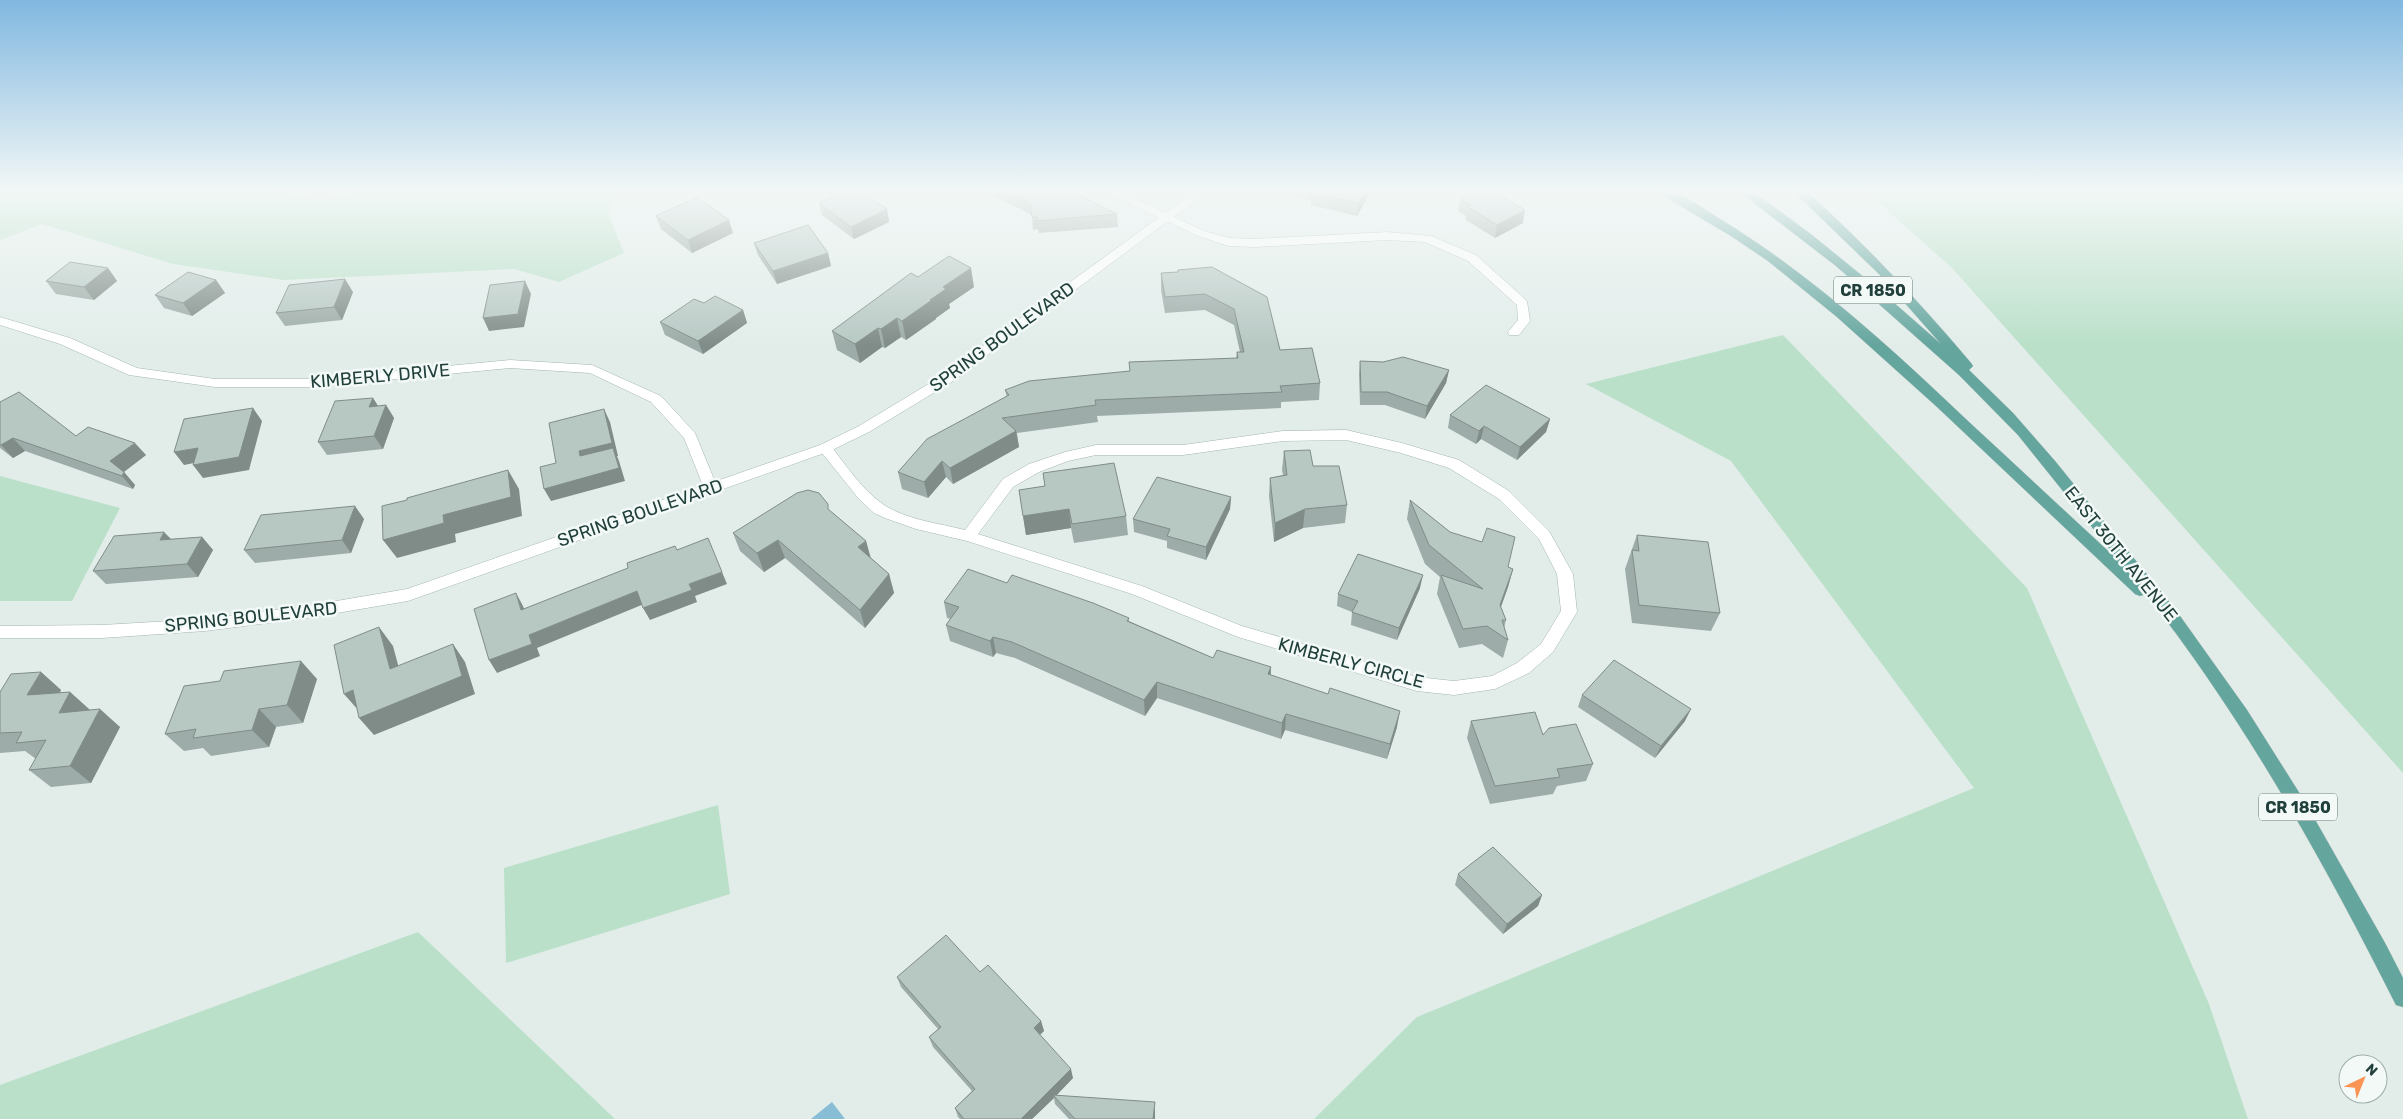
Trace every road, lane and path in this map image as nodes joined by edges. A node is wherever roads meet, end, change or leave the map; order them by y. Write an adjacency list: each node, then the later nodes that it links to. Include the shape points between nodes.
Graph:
1 (1134, 241): 11 (street, SPRING BOULEVARD, via 945,380 864,429)
2 (1226, 241): 3 (street)
3 (1289, 241)
4 (1432, 241): 9 (street, via 1472,258 1523,304 1524,320)
5 (1744, 241): 14 (main road, via 1824,299 1886,351)
6 (1812, 241): 10 (main road, EAST 30TH AVENUE / CR 1850, via 1850,270)
7 (1853, 241): 10 (main road, via 1924,315)
8 (0, 322): 12 (street, KIMBERLY DRIVE, via 65,341 134,372 215,383 312,383 510,364 592,369 656,399 690,436)
9 (1514, 332)
10 (1994, 402): 14 (main road, EAST 30TH AVENUE / CR 1850, via 2040,453)
11 (825, 448): 12 (street, SPRING BOULEVARD); 13 (street, KIMBERLY CIRCLE, via 858,489 882,510)
12 (711, 489): 15 (street, SPRING BOULEVARD, via 408,595 254,619 108,632)
13 (968, 536): 13 (street, KIMBERLY CIRCLE, via 1137,590 1238,631 1417,684 1454,688 1495,682 1523,668 1547,648 1569,612 1565,574 1544,535 1504,495 1454,464 1346,435 1283,436 1183,450 1096,450 1065,456 1008,482)
14 (2178, 625): 16 (main road, EAST 30TH AVENUE / CR 1850, via 2290,792 2364,919)
15 (0, 632)
16 (2403, 998)

